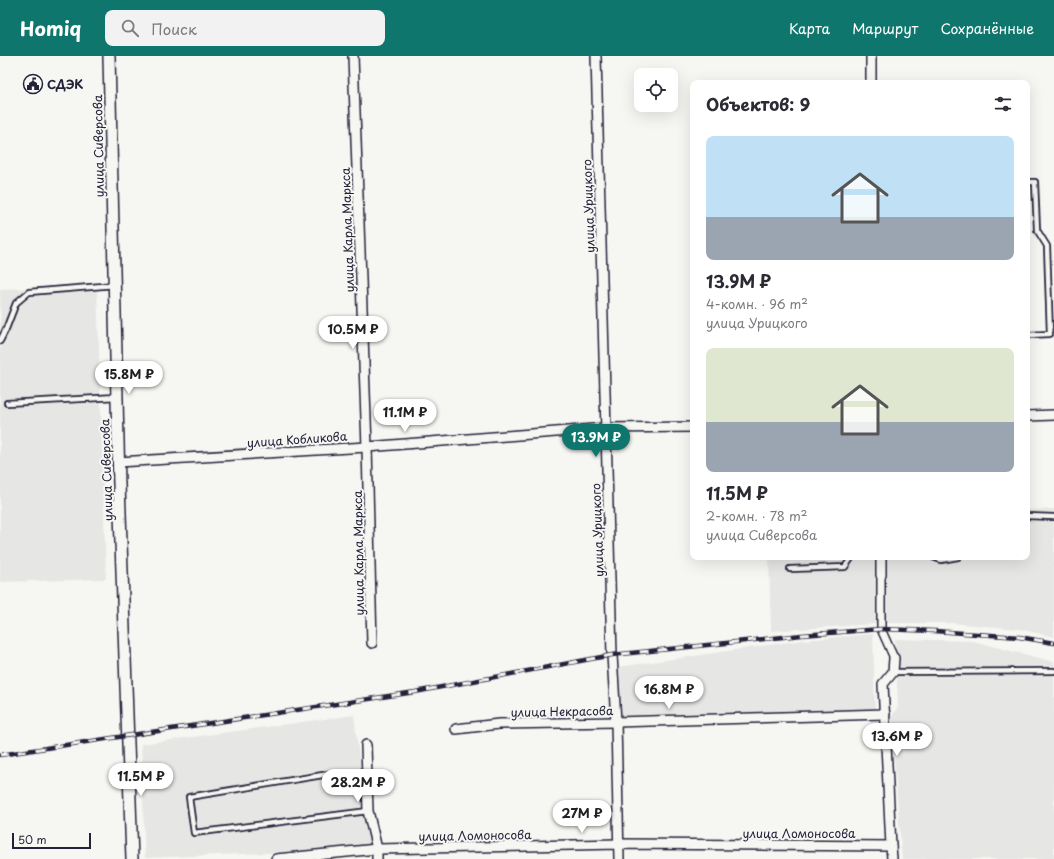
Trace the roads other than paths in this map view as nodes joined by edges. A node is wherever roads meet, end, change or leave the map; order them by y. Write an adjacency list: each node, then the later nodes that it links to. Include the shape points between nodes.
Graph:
1 (109, 56): 7 (street, улица Сиверсова)
2 (353, 56): 16 (street, улица Карла Маркса)
3 (596, 56): 15 (street, улица Урицкого)
4 (871, 56): 5 (street)
5 (871, 80)
6 (1030, 182): 8 (lane, via 1035,182 1037,230 1047,246 1050,334)
7 (114, 285): 9 (lane, via 30,292 16,303); 10 (street, улица Сиверсова)
8 (1030, 335)
9 (0, 341)
10 (117, 397): 11 (lane); 17 (street, улица Сиверсова)
11 (7, 403)
12 (1054, 414): 13 (street)
13 (1030, 416)
14 (690, 427): 15 (street, улица Кобликова)
15 (606, 428): 16 (street, улица Кобликова); 29 (street, улица Урицкого)
16 (367, 447): 17 (street, улица Кобликова); 24 (street, улица Карла Маркса)
17 (118, 462): 37 (street, улица Сиверсова)
18 (1030, 516): 19 (lane)
19 (1054, 517)
20 (850, 560): 22 (lane, via 845,567)
21 (881, 560): 23 (street)
22 (790, 569)
23 (881, 575): 25 (street, via 881,629)
24 (372, 643)
25 (894, 658): 27 (street)
26 (1054, 671): 27 (lane)
27 (893, 672): 28 (street, via 883,684)
28 (885, 714): 29 (street, улица Некрасова); 35 (street)
29 (616, 722): 30 (street, улица Некрасова, via 499,724); 34 (street, улица Урицкого)
30 (456, 729)
31 (366, 745): 33 (street)
32 (330, 774): 33 (lane, via 189,797 194,833)
33 (368, 810): 36 (street)
34 (619, 844): 35 (street, улица Ломоносова); 36 (street, улица Ломоносова); 40 (street, улица Урицкого)
35 (891, 846): 41 (street)
36 (377, 849): 38 (street, улица Ломоносова); 39 (street)
37 (132, 859)
38 (276, 859)
39 (377, 859)
40 (619, 859)
41 (892, 859)

